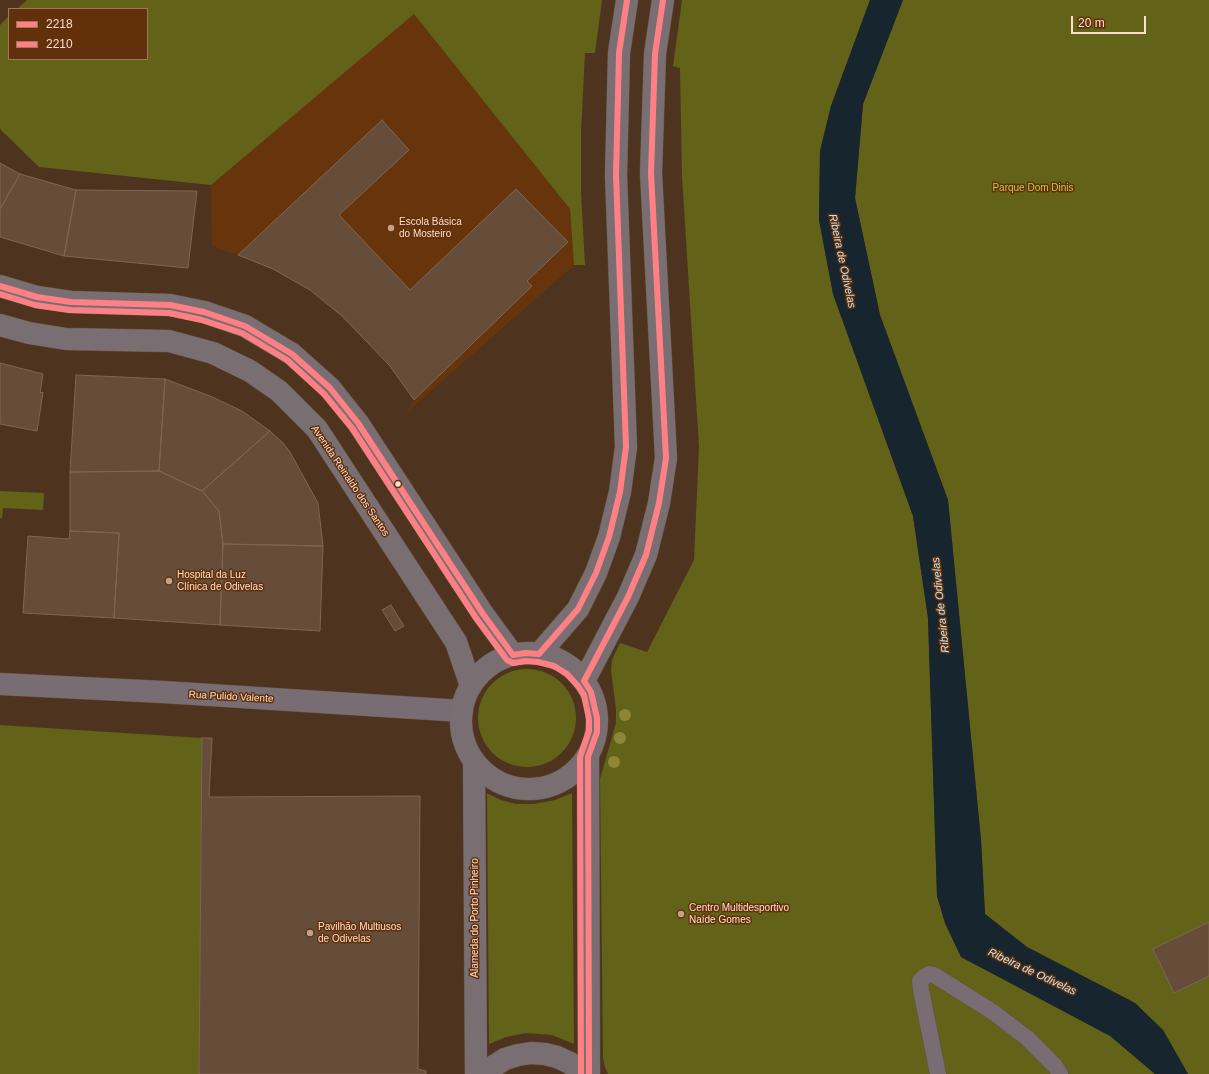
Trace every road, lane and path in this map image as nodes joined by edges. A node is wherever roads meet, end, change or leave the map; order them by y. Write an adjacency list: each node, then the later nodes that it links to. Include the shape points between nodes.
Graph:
1 (627, 0): 5 (main road, via 619,53 616,175 626,454 609,537 596,573 578,609)
2 (663, 0): 7 (main road, via 655,54 651,174 666,458 659,503 646,555 628,597)
3 (0, 286): 6 (main road, via 37,297 71,302 170,305 204,312 245,326 292,354 330,388 358,423 483,614)
4 (0, 325): 9 (main road, Avenida Reinaldo dos Santos, via 29,333 66,338 169,341 213,353 250,371 278,391 317,429 456,642)
5 (540, 654): 6 (main road); 7 (main road, via 557,659 572,668)
6 (513, 655): 9 (main road, via 487,668)
7 (584, 681): 11 (main road, via 591,692 597,718 597,732)
8 (0, 684): 10 (street, Rua Pulido Valente)
9 (471, 686): 10 (main road)
10 (462, 711): 12 (main road, via 461,728)
11 (588, 757): 12 (main road, via 558,783 532,789 506,785 483,772); 16 (main road)
12 (474, 761): 13 (main road, Alameda do Porto Pinheiro)
13 (476, 1074)
14 (485, 1074): 15 (main road, via 506,1059 531,1053 558,1057)
15 (583, 1074)
16 (589, 1074)
17 (938, 1074): 18 (street, via 920,981 929,974 949,984 1016,1029 1055,1066)
18 (1060, 1074)

